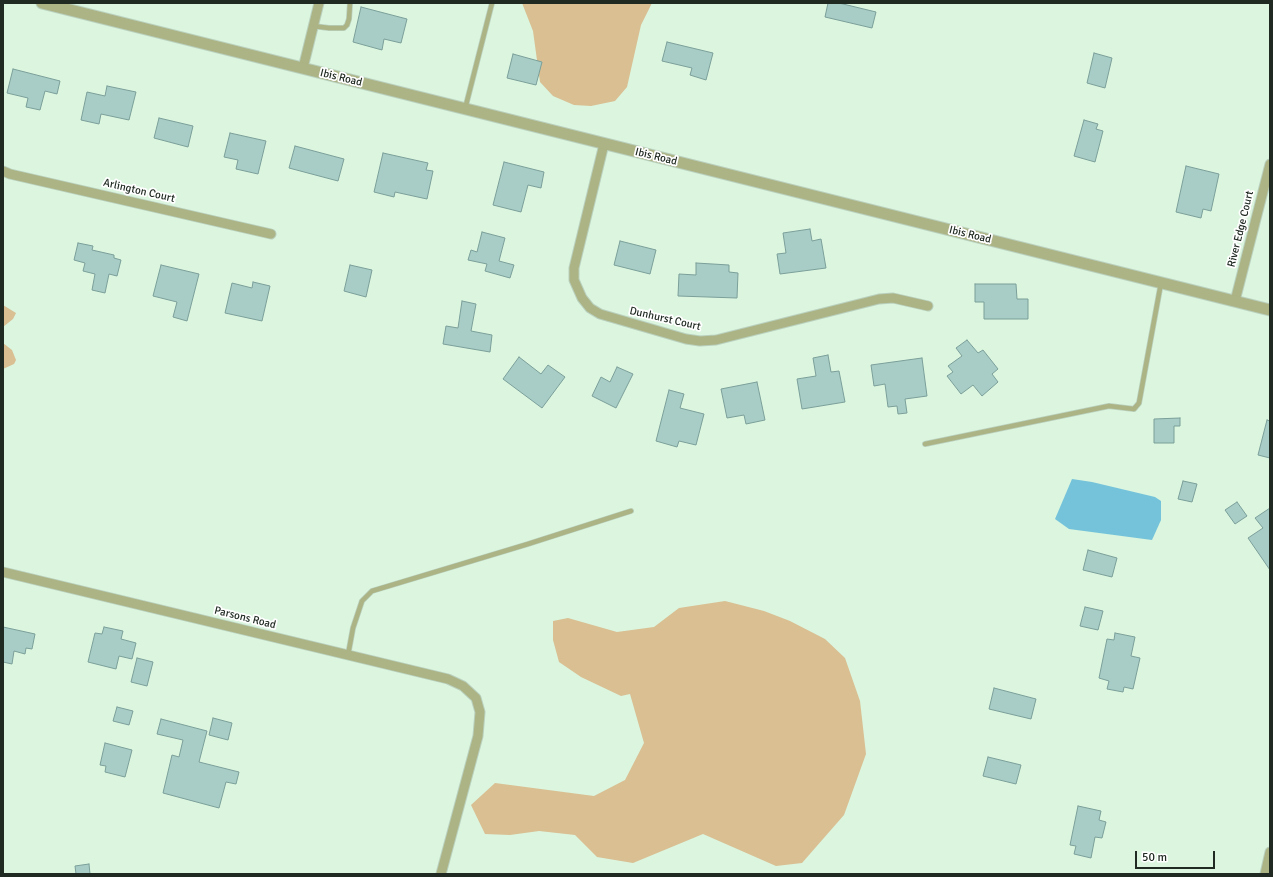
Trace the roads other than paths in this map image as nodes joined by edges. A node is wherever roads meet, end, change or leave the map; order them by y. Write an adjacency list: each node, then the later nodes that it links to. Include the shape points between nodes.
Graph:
1 (42, 3): 6 (street, Ibis Road)
2 (319, 3): 5 (street)
3 (350, 3): 5 (lane, via 347,25 344,28)
4 (492, 3): 7 (lane)
5 (313, 26): 6 (street)
6 (303, 68): 7 (street, Ibis Road)
7 (465, 109): 8 (street, Ibis Road)
8 (604, 144): 12 (street, Ibis Road); 14 (street, Dunhurst Court, via 574,268 574,280 582,298 590,308 600,314 700,341 716,340 879,299 893,298)
9 (1270, 164): 13 (street, River Edge Court)
10 (3, 170): 11 (street, Arlington Court, via 10,174)
11 (271, 234)
12 (1161, 283): 13 (street, Ibis Road); 16 (lane, via 1139,403 1134,409 1109,406)
13 (1235, 301): 15 (street, Ibis Road)
14 (928, 306)
15 (1270, 310)
16 (925, 444)
17 (630, 511): 19 (lane, via 372,591 362,601)
18 (3, 572): 19 (street, Parsons Road)
19 (348, 655): 21 (street, Parsons Road, via 448,679 463,686 476,698 480,712 478,736)
20 (1270, 852): 22 (street)
21 (441, 874)
22 (1265, 874)

